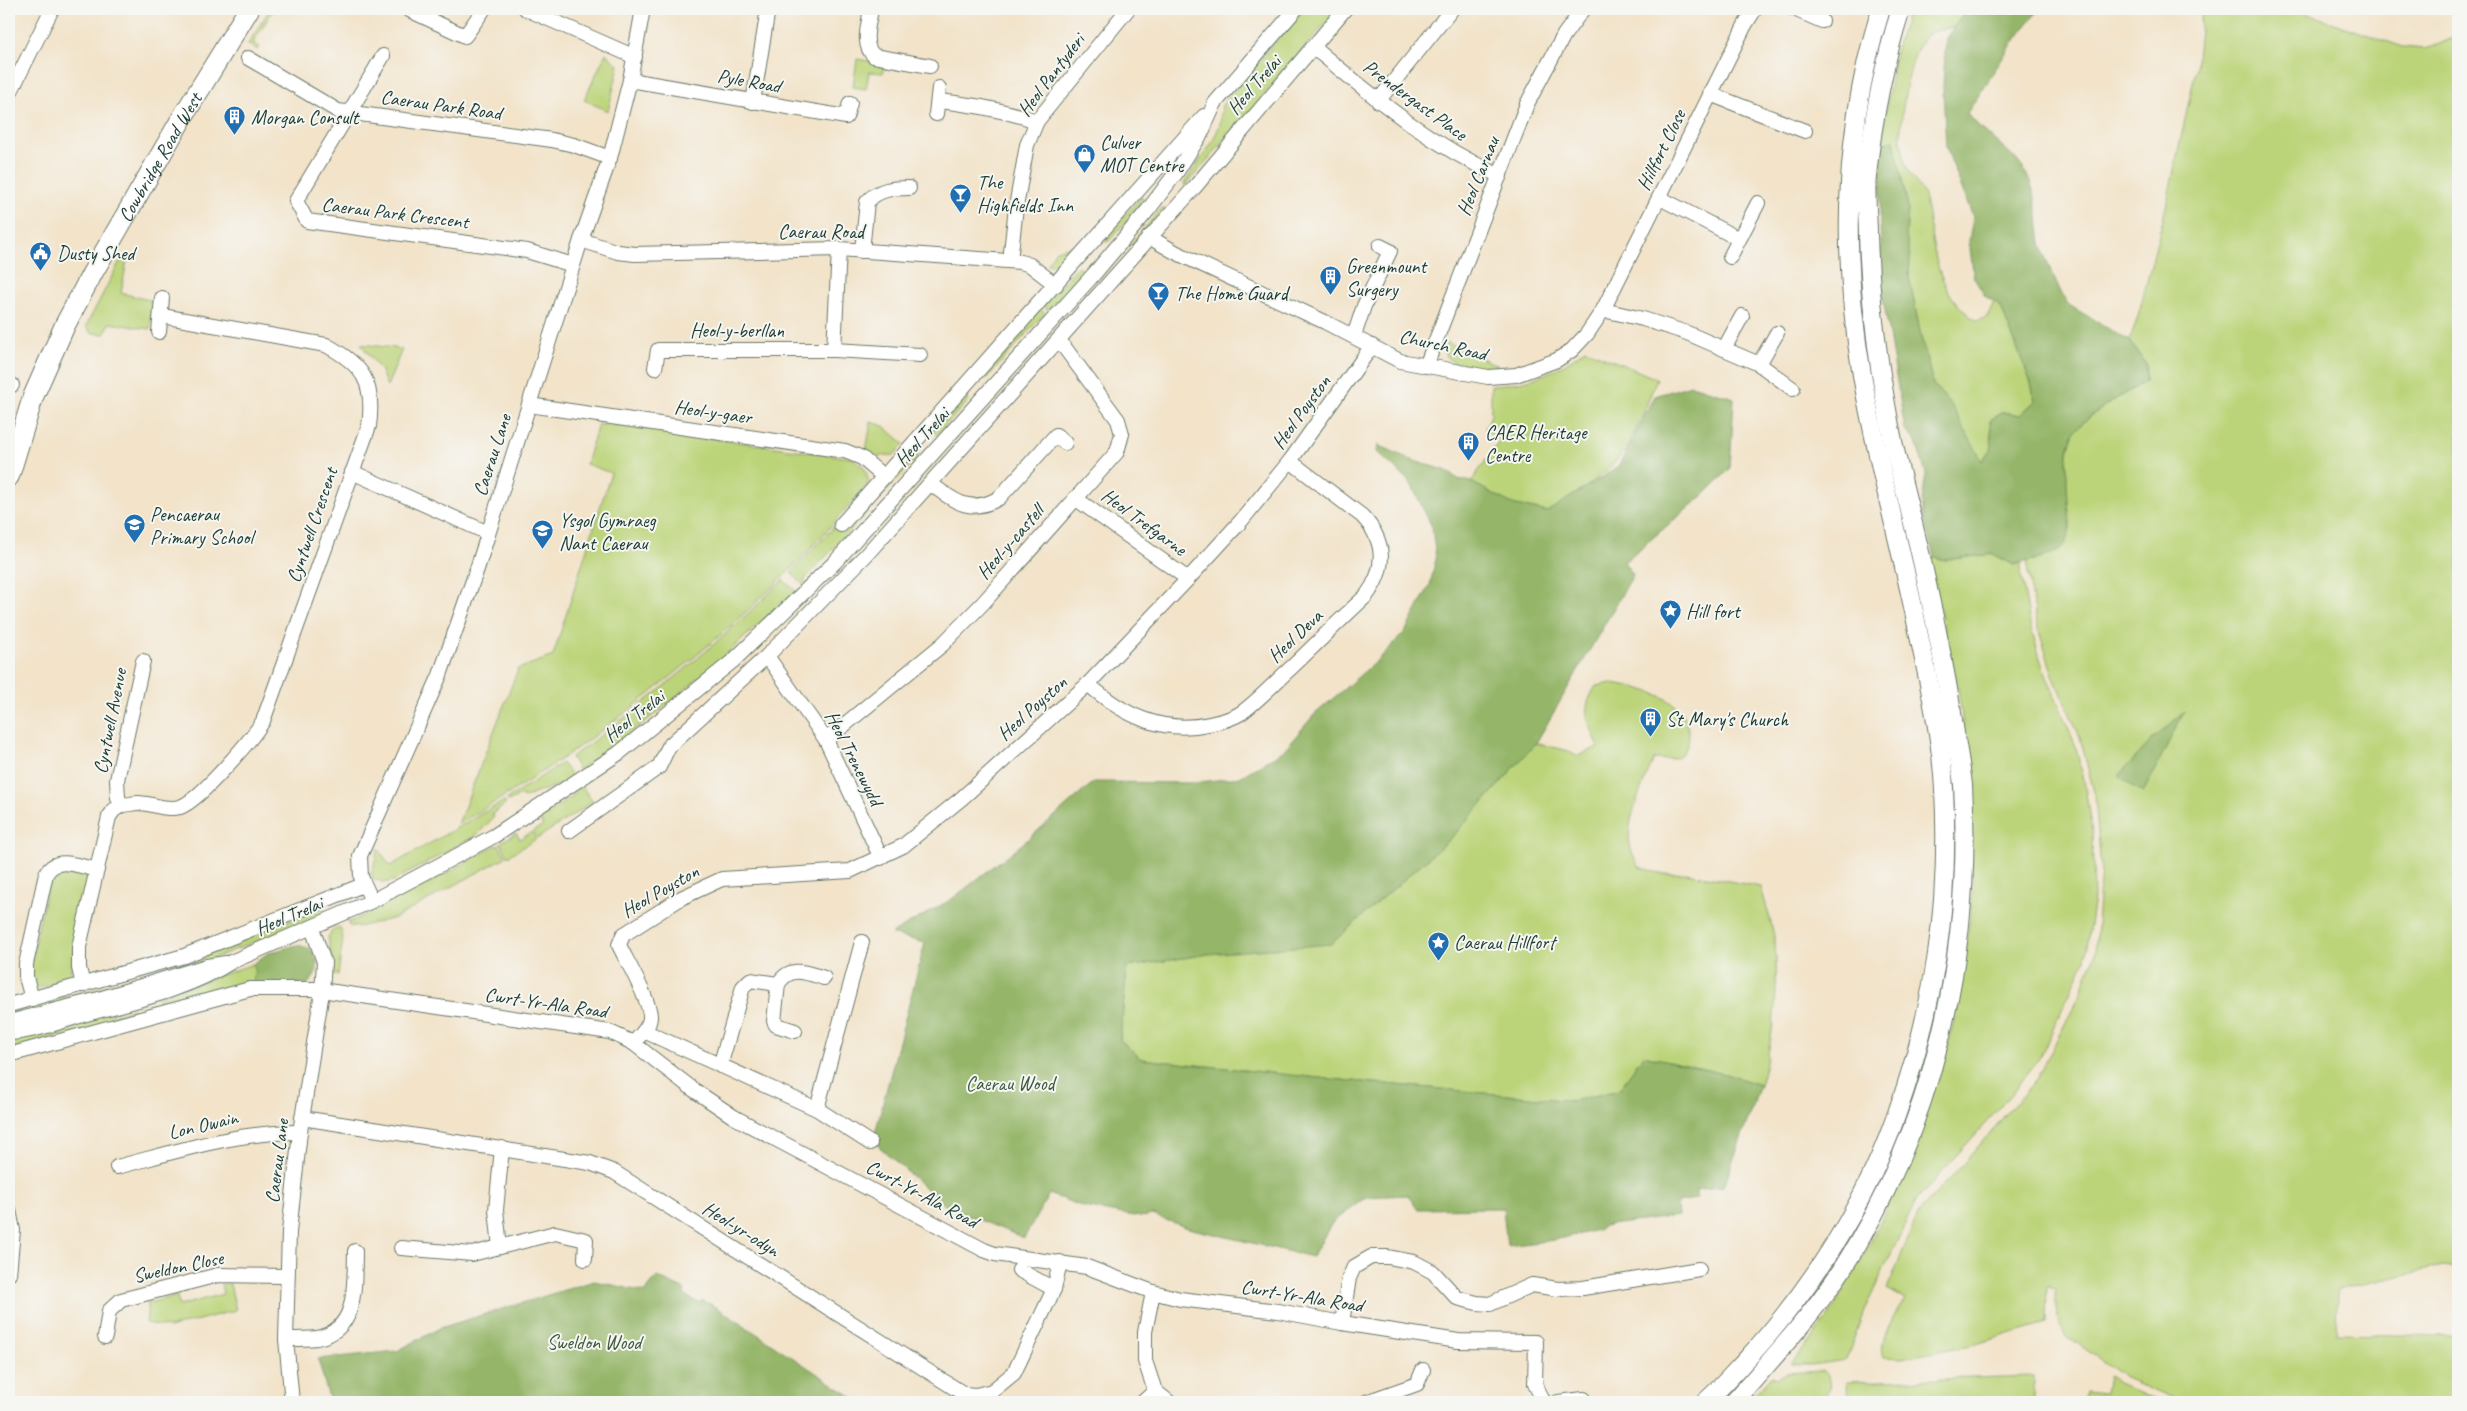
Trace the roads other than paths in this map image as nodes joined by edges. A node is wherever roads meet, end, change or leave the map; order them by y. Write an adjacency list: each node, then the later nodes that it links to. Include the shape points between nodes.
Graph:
1 (52, 9): 26 (street)
2 (249, 9): 74 (highway, Cowbridge Road West, via 177,126 65,325 33,397)
3 (407, 9): 4 (street, via 465,36)
4 (484, 9)
5 (526, 9): 21 (street)
6 (643, 9): 21 (street, Caerau Lane)
7 (768, 9): 29 (street)
8 (871, 9): 23 (street, via 866,41 874,56)
9 (1128, 9): 33 (street, Heol Pantyderi)
10 (1296, 9): 31 (street, Heol Trelai)
11 (1346, 9): 19 (street, Heol Trelai)
12 (1452, 9): 28 (street)
13 (1583, 9): 36 (street, Heol Carnau, via 1564,35 1527,104)
14 (1755, 9): 25 (street, Hillfort Close)
15 (1882, 9): 129 (main road, via 1854,133 1849,188 1852,302 1875,441 1933,706 1944,785 1946,866 1934,984 1915,1058 1885,1149 1856,1208 1783,1320)
16 (1900, 9): 137 (main road, via 1884,75 1867,178 1869,293 1894,446 1927,583 1961,773 1965,865 1961,922 1953,982 1940,1040 1923,1099 1902,1154 1874,1213 1840,1272 1800,1326)
17 (1798, 10): 18 (street)
18 (1822, 21)
19 (1313, 47): 28 (street, Prendergast Place); 38 (street, Heol Trelai)
20 (383, 56): 32 (street)
21 (635, 57): 24 (street, Caerau Lane)
22 (248, 58): 32 (street, Caerau Park Road, via 338,112)
23 (930, 66)
24 (630, 80): 29 (street, Pyle Road); 35 (street, Caerau Lane)
25 (1710, 94): 34 (street); 39 (street, Hillfort Close)
26 (9, 95)
27 (937, 101): 33 (street, via 976,104)
28 (1378, 101): 36 (street, Prendergast Place, via 1432,140)
29 (754, 102): 30 (street, Pyle Road, via 846,117)
30 (850, 103)
31 (1215, 103): 41 (street, Heol Trelai, via 1201,134); 51 (street, Heol Trelai)
32 (348, 112): 35 (street, Caerau Park Road, via 552,140); 50 (street, Caerau Park Crescent, via 296,201 307,221 527,251)
33 (1037, 121): 49 (street, Heol Pantyderi, via 1027,145)
34 (1805, 131)
35 (610, 158): 44 (street, Caerau Lane)
36 (1500, 176): 65 (street, Heol Carnau)
37 (908, 188): 47 (street, via 887,189 867,202)
38 (1194, 188): 41 (street, Heol Trelai); 42 (street, Heol Trelai)
39 (1660, 198): 43 (street); 53 (street, Hillfort Close)
40 (1758, 203): 43 (street)
41 (1148, 210): 69 (street, Heol Trelai)
42 (1149, 237): 58 (street, Church Road); 59 (street, Heol Trelai)
43 (1739, 239): 48 (street)
44 (580, 240): 46 (street, Caerau Road, via 635,254); 50 (street, Caerau Lane)
45 (1380, 246): 58 (street, via 1390,251)
46 (839, 249): 47 (street, Caerau Road); 62 (street)
47 (862, 250): 49 (street, Caerau Road)
48 (1730, 257)
49 (1010, 262): 51 (street, Caerau Road, via 1030,265)
50 (573, 265): 70 (street, Caerau Lane)
51 (1056, 285): 67 (street, Heol Trelai)
52 (162, 298): 54 (street)
53 (1603, 310): 61 (street, via 1681,331); 65 (street, Church Road, via 1572,350 1557,360 1516,375 1488,377)
54 (162, 316): 56 (street); 73 (street, Cyntwell Crescent, via 308,340 350,358 370,391 369,426)
55 (1742, 316): 61 (street)
56 (159, 332)
57 (1777, 333): 64 (street)
58 (1354, 336): 60 (street, Church Road)
59 (1059, 340): 76 (street, Heol Trelai); 77 (street, Heol-y-castell, via 1118,420 1122,434 1117,452)
60 (1372, 346): 65 (street, Church Road, via 1400,361); 72 (street, Heol Poyston)
61 (1724, 349): 64 (street)
62 (834, 350): 63 (street, Heol-y-berllan); 66 (street, Heol-y-berllan, via 658,350)
63 (920, 355)
64 (1759, 364): 68 (street)
65 (1426, 366)
66 (655, 368)
67 (969, 382): 69 (street); 75 (street, Heol Trelai)
68 (1793, 389)
69 (985, 396): 90 (street, Heol Trelai, via 805,594 700,689 619,753 542,806 434,870)
70 (529, 405): 75 (street, Heol-y-gaer, via 845,451 862,458); 79 (street, Caerau Lane)
71 (1066, 443): 76 (street, via 1056,435 999,498 977,507 951,499)
72 (1290, 461): 80 (street, Heol Poyston); 83 (street, Heol Deva, via 1371,526 1381,554 1381,568 1366,596 1259,698 1239,714 1217,722 1195,727 1149,723 1108,701)
73 (352, 472): 79 (street); 85 (street, Cyntwell Crescent, via 283,669 263,721 253,737 197,795 181,806 169,808 138,803)
74 (9, 476)
75 (884, 477): 78 (street, Heol Trelai)
76 (931, 484): 81 (street, Heol Trelai)
77 (1075, 498): 80 (street, Heol Trefgarne); 84 (street, Heol-y-castell, via 984,603 943,644)
78 (841, 525)
79 (488, 534): 89 (street, Caerau Lane, via 440,674 360,856)
80 (1188, 580): 83 (street, Heol Poyston)
81 (766, 656): 84 (street, Heol Trenewydd); 86 (street, Heol Trelai, via 669,746 659,767)
82 (143, 661): 85 (street, Cyntwell Avenue, via 117,780)
83 (1088, 684): 87 (street, Heol Poyston, via 962,798 902,846)
84 (826, 740): 87 (street, Heol Trenewydd)
85 (122, 806): 88 (street, via 109,817)
86 (569, 832)
87 (881, 858): 101 (street, Heol Poyston, via 850,872 722,879 681,898 634,927 624,935 619,945 647,1002 650,1018)
88 (97, 870): 96 (street, via 79,948); 98 (street, via 65,862 49,868 26,964)
89 (363, 885): 90 (street, Caerau Lane); 96 (street, Heol Trelai, via 184,956)
90 (372, 901): 91 (street, Heol Trelai)
91 (312, 928): 93 (street, Heol Trelai); 97 (street, Caerau Lane, via 324,962)
92 (862, 942): 107 (street, via 860,965)
93 (231, 962): 100 (street, Heol Trelai); 103 (street, Heol Trelai, via 211,976 157,994)
94 (824, 978): 95 (street, via 800,970 787,975)
95 (778, 984): 102 (street, via 774,1021 776,1025); 106 (street, via 755,980 746,983)
96 (83, 985): 98 (street, Heol Trelai)
97 (322, 992): 104 (street, Cwrt-Yr-Ala Road, via 610,1032); 105 (street, via 250,989); 108 (street, Caerau Lane)
98 (32, 999): 99 (street, Heol Trelai)
99 (9, 1005)
100 (9, 1022)
101 (644, 1031): 104 (street); 106 (street, Cwrt-Yr-Ala Road)
102 (795, 1031)
103 (9, 1033)
104 (634, 1044): 117 (street, Cwrt-Yr-Ala Road, via 734,1117 975,1245 995,1254)
105 (9, 1055)
106 (720, 1066): 107 (street, Cwrt-Yr-Ala Road)
107 (817, 1109): 109 (street, Cwrt-Yr-Ala Road)
108 (301, 1125): 110 (street, Heol-yr-odyn); 111 (street, Lon Owain, via 233,1137); 121 (street, Caerau Lane)
109 (870, 1143)
110 (502, 1148): 113 (street, via 496,1210); 122 (street, Heol-yr-odyn, via 590,1163 614,1172 964,1394 992,1391 1014,1372)
111 (117, 1167)
112 (9, 1210): 120 (street, via 13,1236)
113 (500, 1247): 114 (street, via 472,1254); 116 (street, via 555,1233 586,1240)
114 (401, 1248)
115 (355, 1251): 126 (street, via 353,1299 349,1315 338,1330 318,1338)
116 (585, 1259)
117 (1060, 1262): 122 (street, Heol-yr-odyn); 123 (street, Cwrt-Yr-Ala Road, via 1087,1267)
118 (1699, 1269): 124 (street, via 1663,1282 1558,1289 1532,1285 1490,1304 1457,1298 1433,1272 1414,1262 1371,1257 1358,1263 1349,1278)
119 (1019, 1270): 122 (street)
120 (9, 1274)
121 (287, 1276): 125 (street, Sweldon Close, via 218,1275 121,1300 109,1311); 126 (street, Caerau Lane)
122 (1054, 1289)
123 (1153, 1292): 124 (street, Cwrt-Yr-Ala Road, via 1180,1299); 128 (street, via 1145,1332 1145,1361)
124 (1342, 1323): 135 (street, Cwrt-Yr-Ala Road, via 1458,1341 1536,1342 1535,1384)
125 (105, 1337)
126 (286, 1339): 131 (street, Caerau Lane)
127 (1423, 1370): 134 (street, via 1417,1384)
128 (1155, 1391): 132 (street); 133 (street)
129 (1710, 1398)
130 (1584, 1400): 136 (street)
131 (292, 1402)
132 (1143, 1402)
133 (1168, 1402)
134 (1366, 1402)
135 (1544, 1402)
136 (1558, 1402)
137 (1734, 1402)

